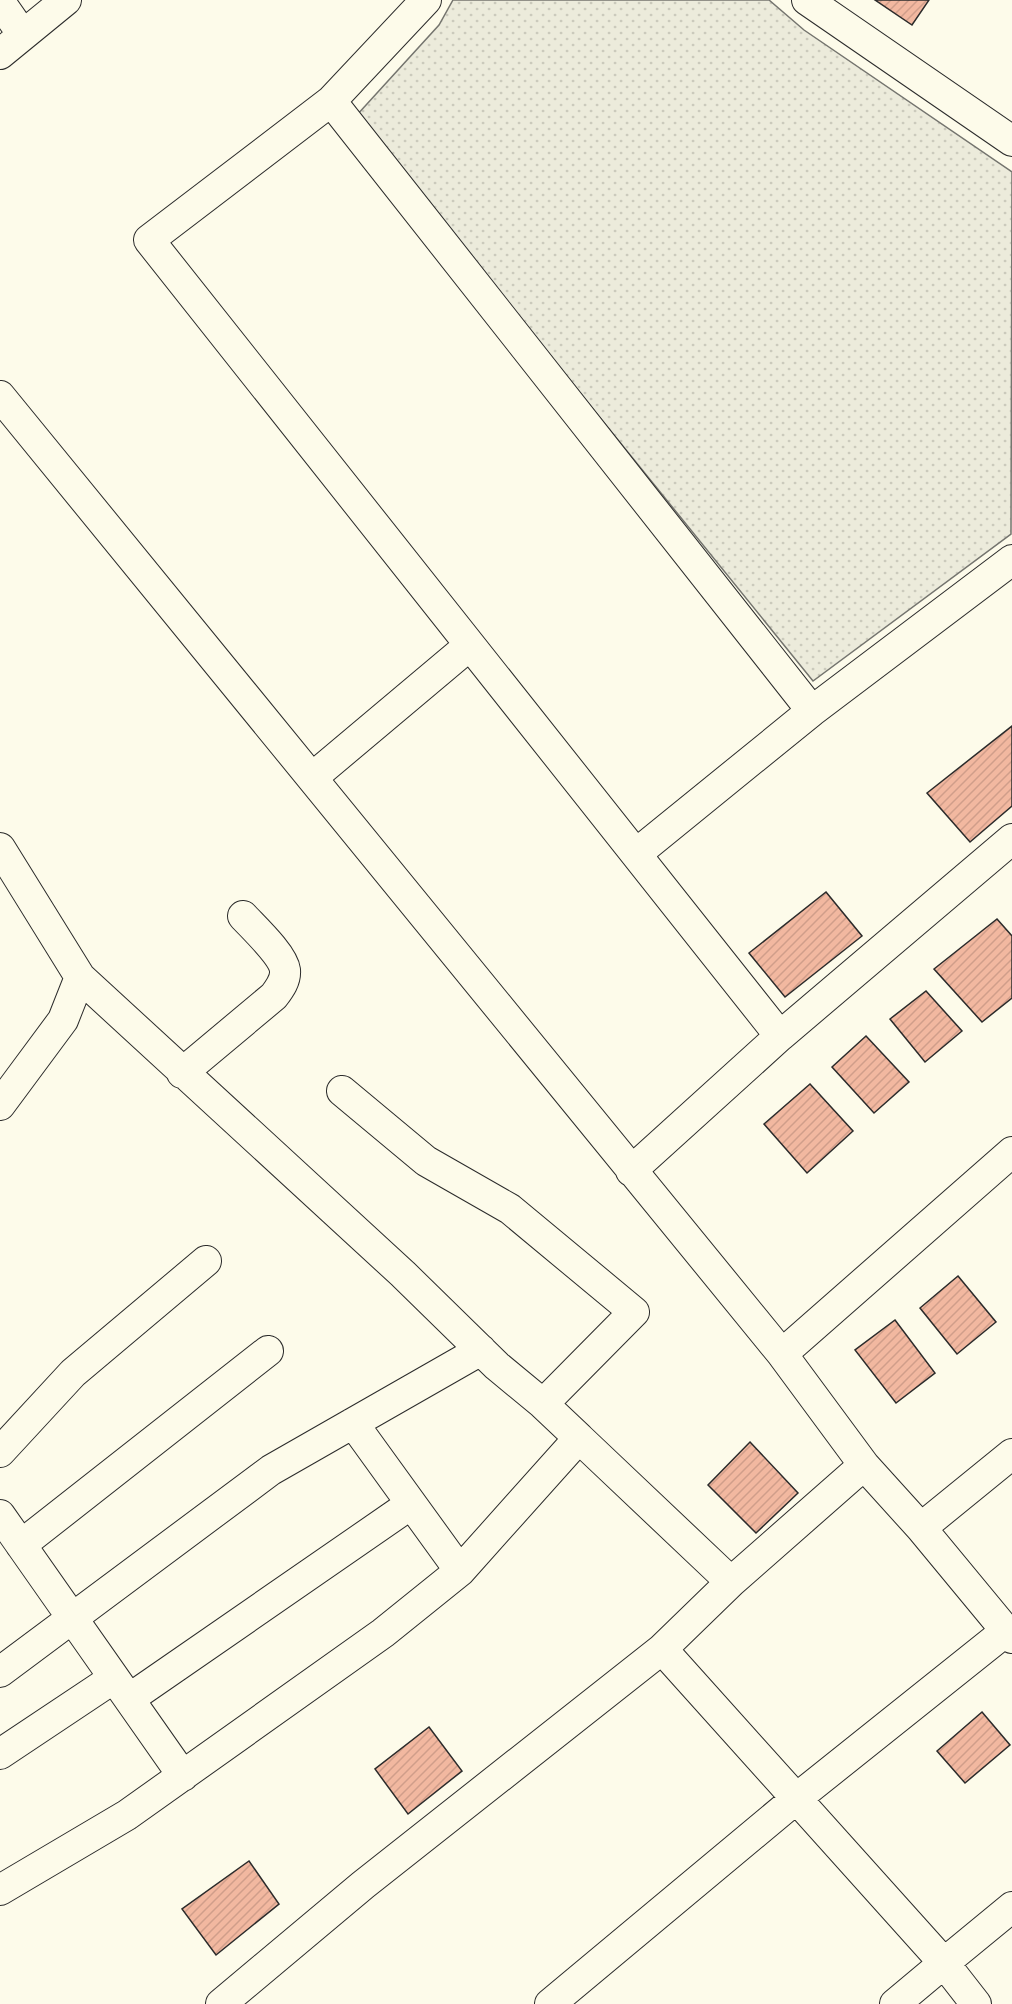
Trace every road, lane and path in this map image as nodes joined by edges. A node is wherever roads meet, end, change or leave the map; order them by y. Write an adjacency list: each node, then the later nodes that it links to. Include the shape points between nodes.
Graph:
1 (66, 0): 5 (street)
2 (426, 0): 6 (street)
3 (807, 0): 7 (street)
4 (0, 2): 5 (street)
5 (11, 45)
6 (331, 101): 10 (street, via 149,240); 11 (street)
7 (1012, 141)
8 (0, 396): 12 (street)
9 (1012, 560): 11 (street)
10 (470, 645): 12 (street); 15 (street)
11 (812, 711): 15 (street)
12 (313, 777): 23 (street)
13 (1012, 839): 18 (street)
14 (0, 848): 17 (street)
15 (636, 854): 18 (street)
16 (243, 916): 19 (street, via 280,958 285,968 284,981 274,996)
17 (80, 977): 19 (street); 21 (street, via 63,1020)
18 (780, 1036): 23 (street)
19 (182, 1073): 25 (street, via 314,1190)
20 (342, 1091): 28 (street, via 426,1161 510,1209 634,1312)
21 (0, 1105)
22 (1012, 1152): 27 (street)
23 (631, 1171): 27 (street)
24 (206, 1261): 31 (street, via 73,1373)
25 (481, 1350): 28 (street); 29 (street)
26 (268, 1351): 37 (street)
27 (782, 1354): 33 (street)
28 (543, 1404): 30 (street)
29 (353, 1423): 34 (street); 40 (street, via 271,1470)
30 (579, 1438): 38 (street); 39 (street)
31 (0, 1452)
32 (1012, 1454): 36 (street)
33 (864, 1465): 36 (street); 39 (street)
34 (411, 1504): 38 (street); 44 (street)
35 (0, 1515): 37 (street)
36 (921, 1528): 41 (street)
37 (21, 1545): 40 (street)
38 (460, 1571): 46 (street, via 383,1633)
39 (731, 1582): 42 (street)
40 (72, 1617): 43 (street); 44 (street)
41 (1009, 1635): 47 (street)
42 (662, 1649): 47 (street); 51 (street, via 363,1885)
43 (0, 1672)
44 (121, 1688): 45 (street); 46 (street)
45 (0, 1754)
46 (183, 1776): 48 (street, via 127,1815)
47 (797, 1798): 50 (street); 52 (street)
48 (0, 1890)
49 (1012, 1907): 50 (street)
50 (944, 1963): 53 (street); 54 (street)
51 (221, 2004)
52 (550, 2004)
53 (895, 2004)
54 (976, 2004)

